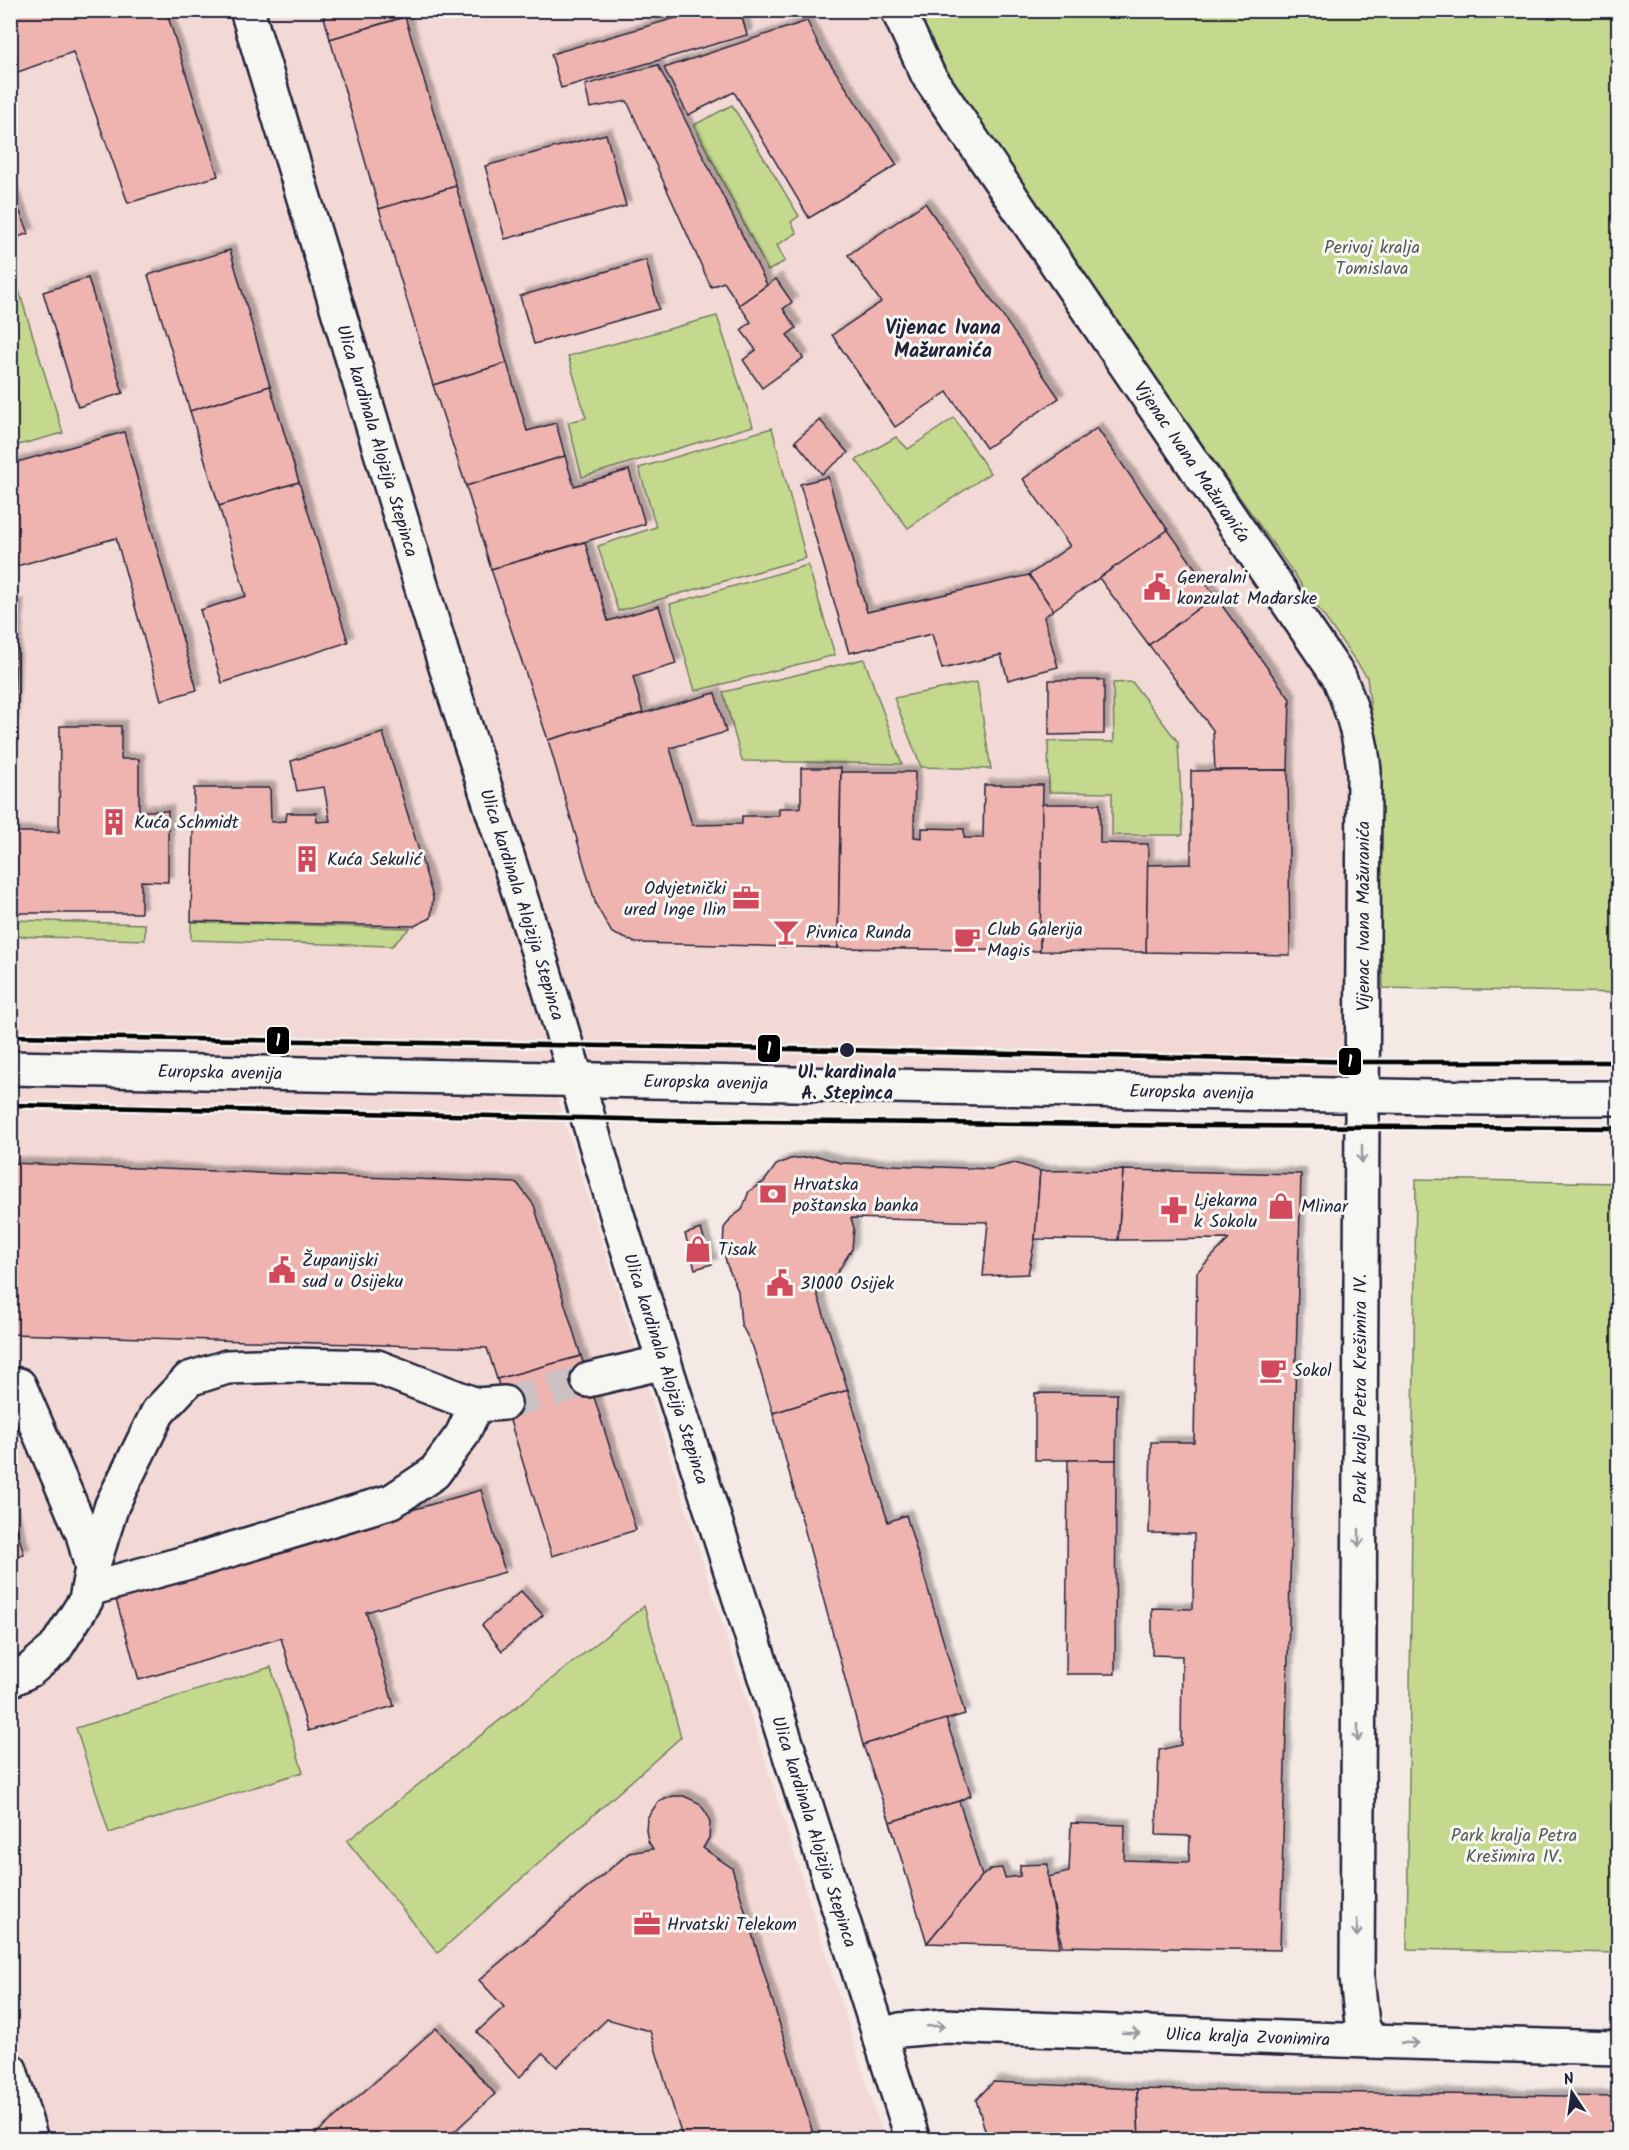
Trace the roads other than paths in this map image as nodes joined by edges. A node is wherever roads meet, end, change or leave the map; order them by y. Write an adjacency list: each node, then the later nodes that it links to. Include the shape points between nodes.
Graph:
1 (247, 10): 4 (street, Ulica kardinala Alojzija Stepinca, via 445,664)
2 (898, 10): 5 (street, Vijenac Ivana Mažuranića, via 928,75 1339,677 1349,700 1364,771)
3 (10, 1068): 4 (street, Europska avenija)
4 (576, 1079): 5 (street, Europska avenija); 7 (street, Ulica kardinala Alojzija Stepinca)
5 (1362, 1096): 6 (street, Europska avenija); 13 (street, Park kralja Petra Krešimira IV., one-way to 13, via 1357,1977 1362,2024)
6 (1618, 1098)
7 (664, 1362): 8 (street); 12 (street, Ulica kardinala Alojzija Stepinca)
8 (588, 1380)
9 (19, 1386): 10 (street, via 83,1534)
10 (90, 1579): 10 (street, via 200,1559 392,1501 434,1473 490,1404 377,1368 227,1367 189,1379 158,1412 112,1505); 11 (street, via 86,1600 55,1649 30,1670)
11 (10, 1680)
12 (879, 2036): 13 (street, Ulica kralja Zvonimira, one-way to 13, via 943,2026); 17 (street, Ulica kardinala Alojzija Stepinca)
13 (1369, 2042): 14 (street, Ulica kralja Zvonimira, one-way to 14)
14 (1618, 2048)
15 (10, 2070): 16 (street)
16 (31, 2139)
17 (913, 2139)

